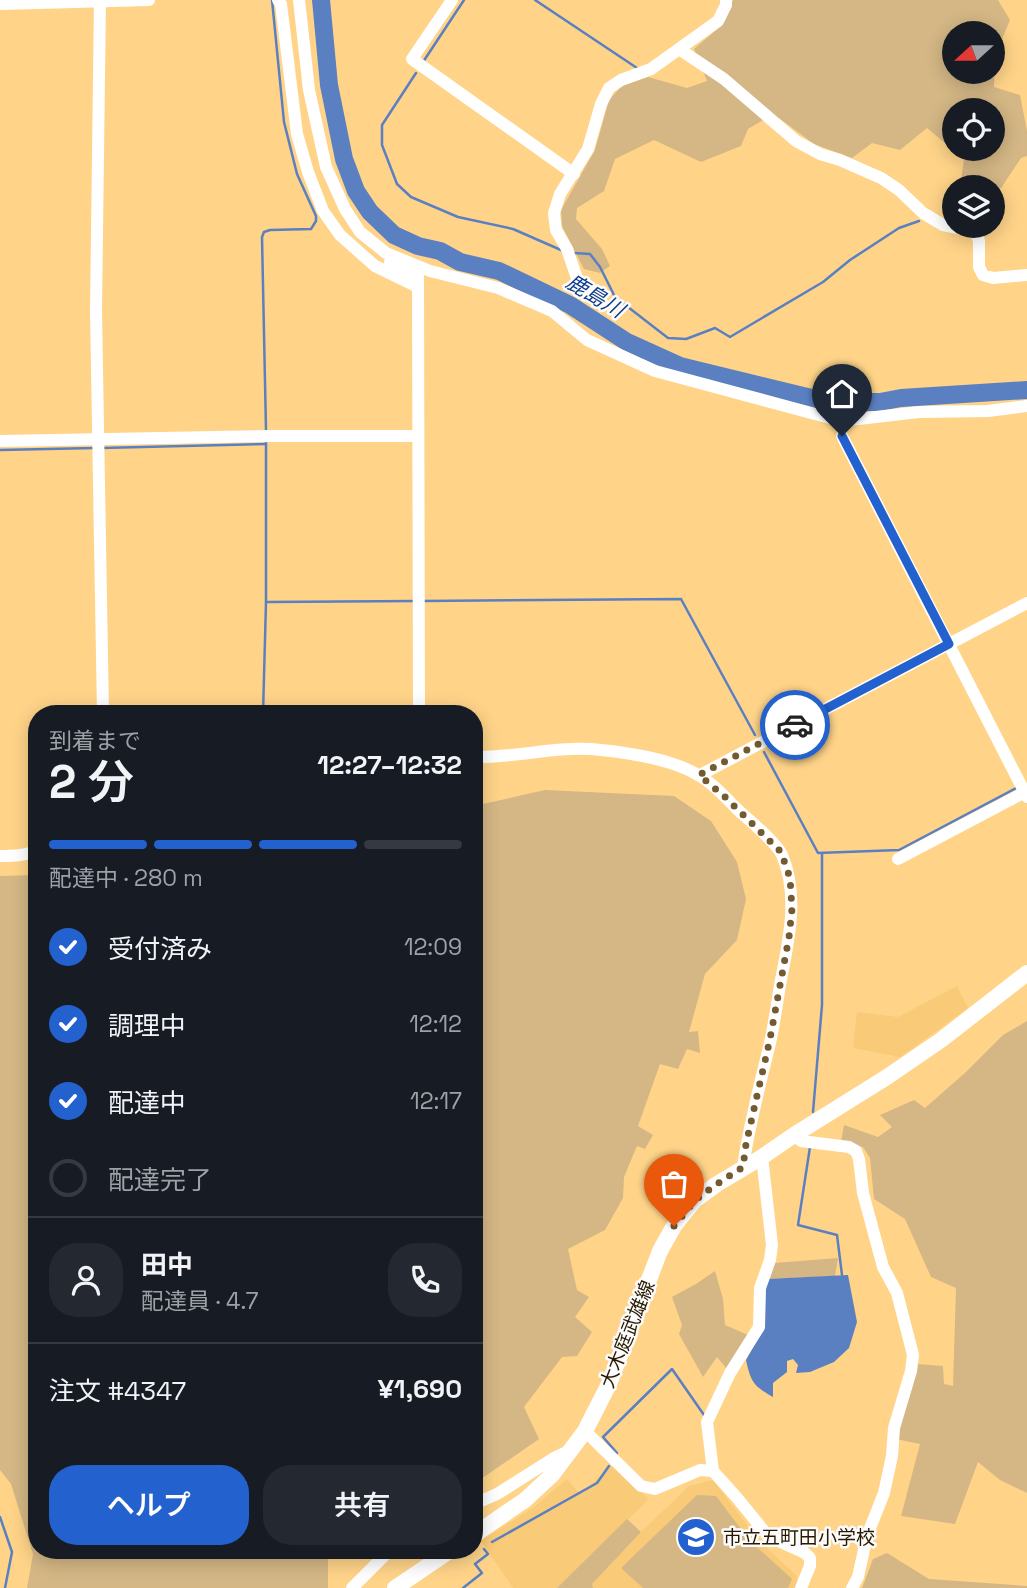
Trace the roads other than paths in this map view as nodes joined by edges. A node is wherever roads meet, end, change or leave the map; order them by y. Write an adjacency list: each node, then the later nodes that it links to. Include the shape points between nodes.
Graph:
1 (149, 0): 6 (street)
2 (278, 0): 12 (street, via 298,134 323,211 340,235 375,266)
3 (299, 0): 10 (street, via 309,90 326,167 360,232)
4 (452, 0): 9 (street, via 412,59)
5 (726, 0): 8 (street, via 718,21)
6 (100, 1): 7 (street); 18 (street)
7 (0, 4)
8 (679, 49): 9 (street, via 651,69 609,88 588,149); 11 (street, via 724,79 796,141 881,178 943,225 972,231 979,241 983,275)
9 (573, 174): 13 (street, via 554,213 556,230)
10 (386, 253): 12 (street, via 389,261 418,277); 14 (street, via 430,271 498,288 552,311 587,340 655,371 841,421)
11 (1027, 275)
12 (416, 286): 15 (street)
13 (580, 290)
14 (1027, 406)
15 (417, 436): 18 (street, via 260,436); 22 (street)
16 (842, 436): 20 (street)
17 (0, 441): 18 (street)
18 (99, 445): 21 (street)
19 (1027, 603): 20 (street)
20 (949, 644): 24 (street); 25 (street)
21 (103, 705)
22 (419, 705)
23 (483, 757): 24 (street, via 562,748 599,749 642,756)
24 (699, 775): 32 (street, via 781,852 790,878 789,937)
25 (1026, 793): 28 (street)
26 (28, 854): 27 (street)
27 (0, 856)
28 (898, 859)
29 (1027, 973): 30 (main road, 大木庭武雄線, via 941,1040)
30 (794, 1135): 31 (main road, 大木庭武雄線); 43 (street, via 801,1141 856,1151 883,1267 897,1293 913,1355 894,1428 884,1493)
31 (762, 1157): 32 (main road, 大木庭武雄線); 35 (street, via 770,1261 760,1288 759,1327 707,1422)
32 (743, 1167): 33 (main road, 大木庭武雄線, via 695,1200 674,1226)
33 (585, 1431): 34 (main road, 大木庭武雄線); 35 (street, via 641,1486 655,1489 700,1470)
34 (573, 1450): 36 (street); 37 (main road, 大木庭武雄線, via 525,1500)
35 (713, 1471): 42 (street, via 768,1536 810,1558)
36 (483, 1500)
37 (483, 1529)
38 (381, 1559): 40 (street)
39 (438, 1559): 41 (main road)
40 (352, 1588)
41 (395, 1588)
42 (802, 1588)
43 (852, 1588)

